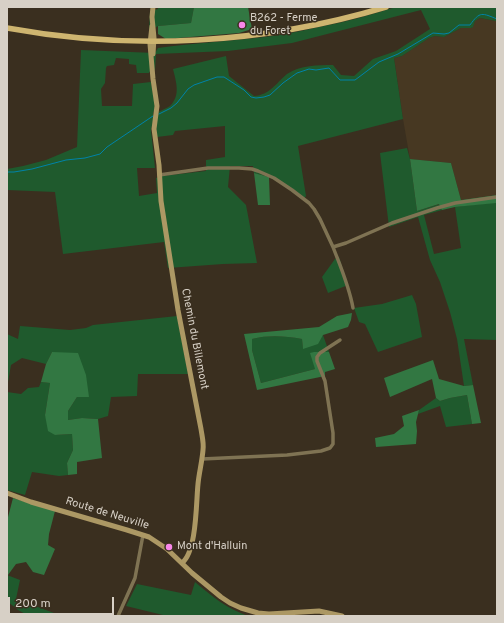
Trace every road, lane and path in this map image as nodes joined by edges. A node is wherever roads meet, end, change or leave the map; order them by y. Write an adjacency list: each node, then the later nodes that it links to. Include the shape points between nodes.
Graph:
1 (153, 7): 4 (street, Chemin du Billemont)
2 (386, 7): 4 (main road, via 294,29 243,37)
3 (7, 28): 4 (main road, via 72,37)
4 (152, 43): 5 (street, Chemin du Billemont, via 157,106 154,133)
5 (159, 175): 7 (street, via 208,168 248,168 258,171 274,178 309,203 320,218); 10 (street, Chemin du Billemont, via 172,276 202,434)
6 (497, 197): 7 (street, via 437,208 392,222)
7 (333, 247): 8 (street, via 350,292)
8 (353, 308)
9 (340, 340): 10 (street, via 320,353 317,359 324,378 332,425 333,445 328,450 287,455)
10 (202, 459): 13 (street, Chemin du Billemont, via 194,533 188,556)
11 (7, 493): 12 (street, Route de Neuville)
12 (143, 535): 13 (street, Route de Neuville, via 163,546); 17 (street, via 135,578)
13 (182, 564): 14 (street, Route de Neuville)
14 (192, 573): 15 (street, Route de Neuville, via 221,597 238,607 264,613); 18 (street, Route de Neuville, via 214,596 226,604 243,612)
15 (296, 613): 16 (street, Route de Neuville, via 310,611); 19 (street, Route de Neuville)
16 (324, 614): 20 (street, Route de Neuville)
17 (118, 616)
18 (265, 616)
19 (281, 616)
20 (342, 616)

